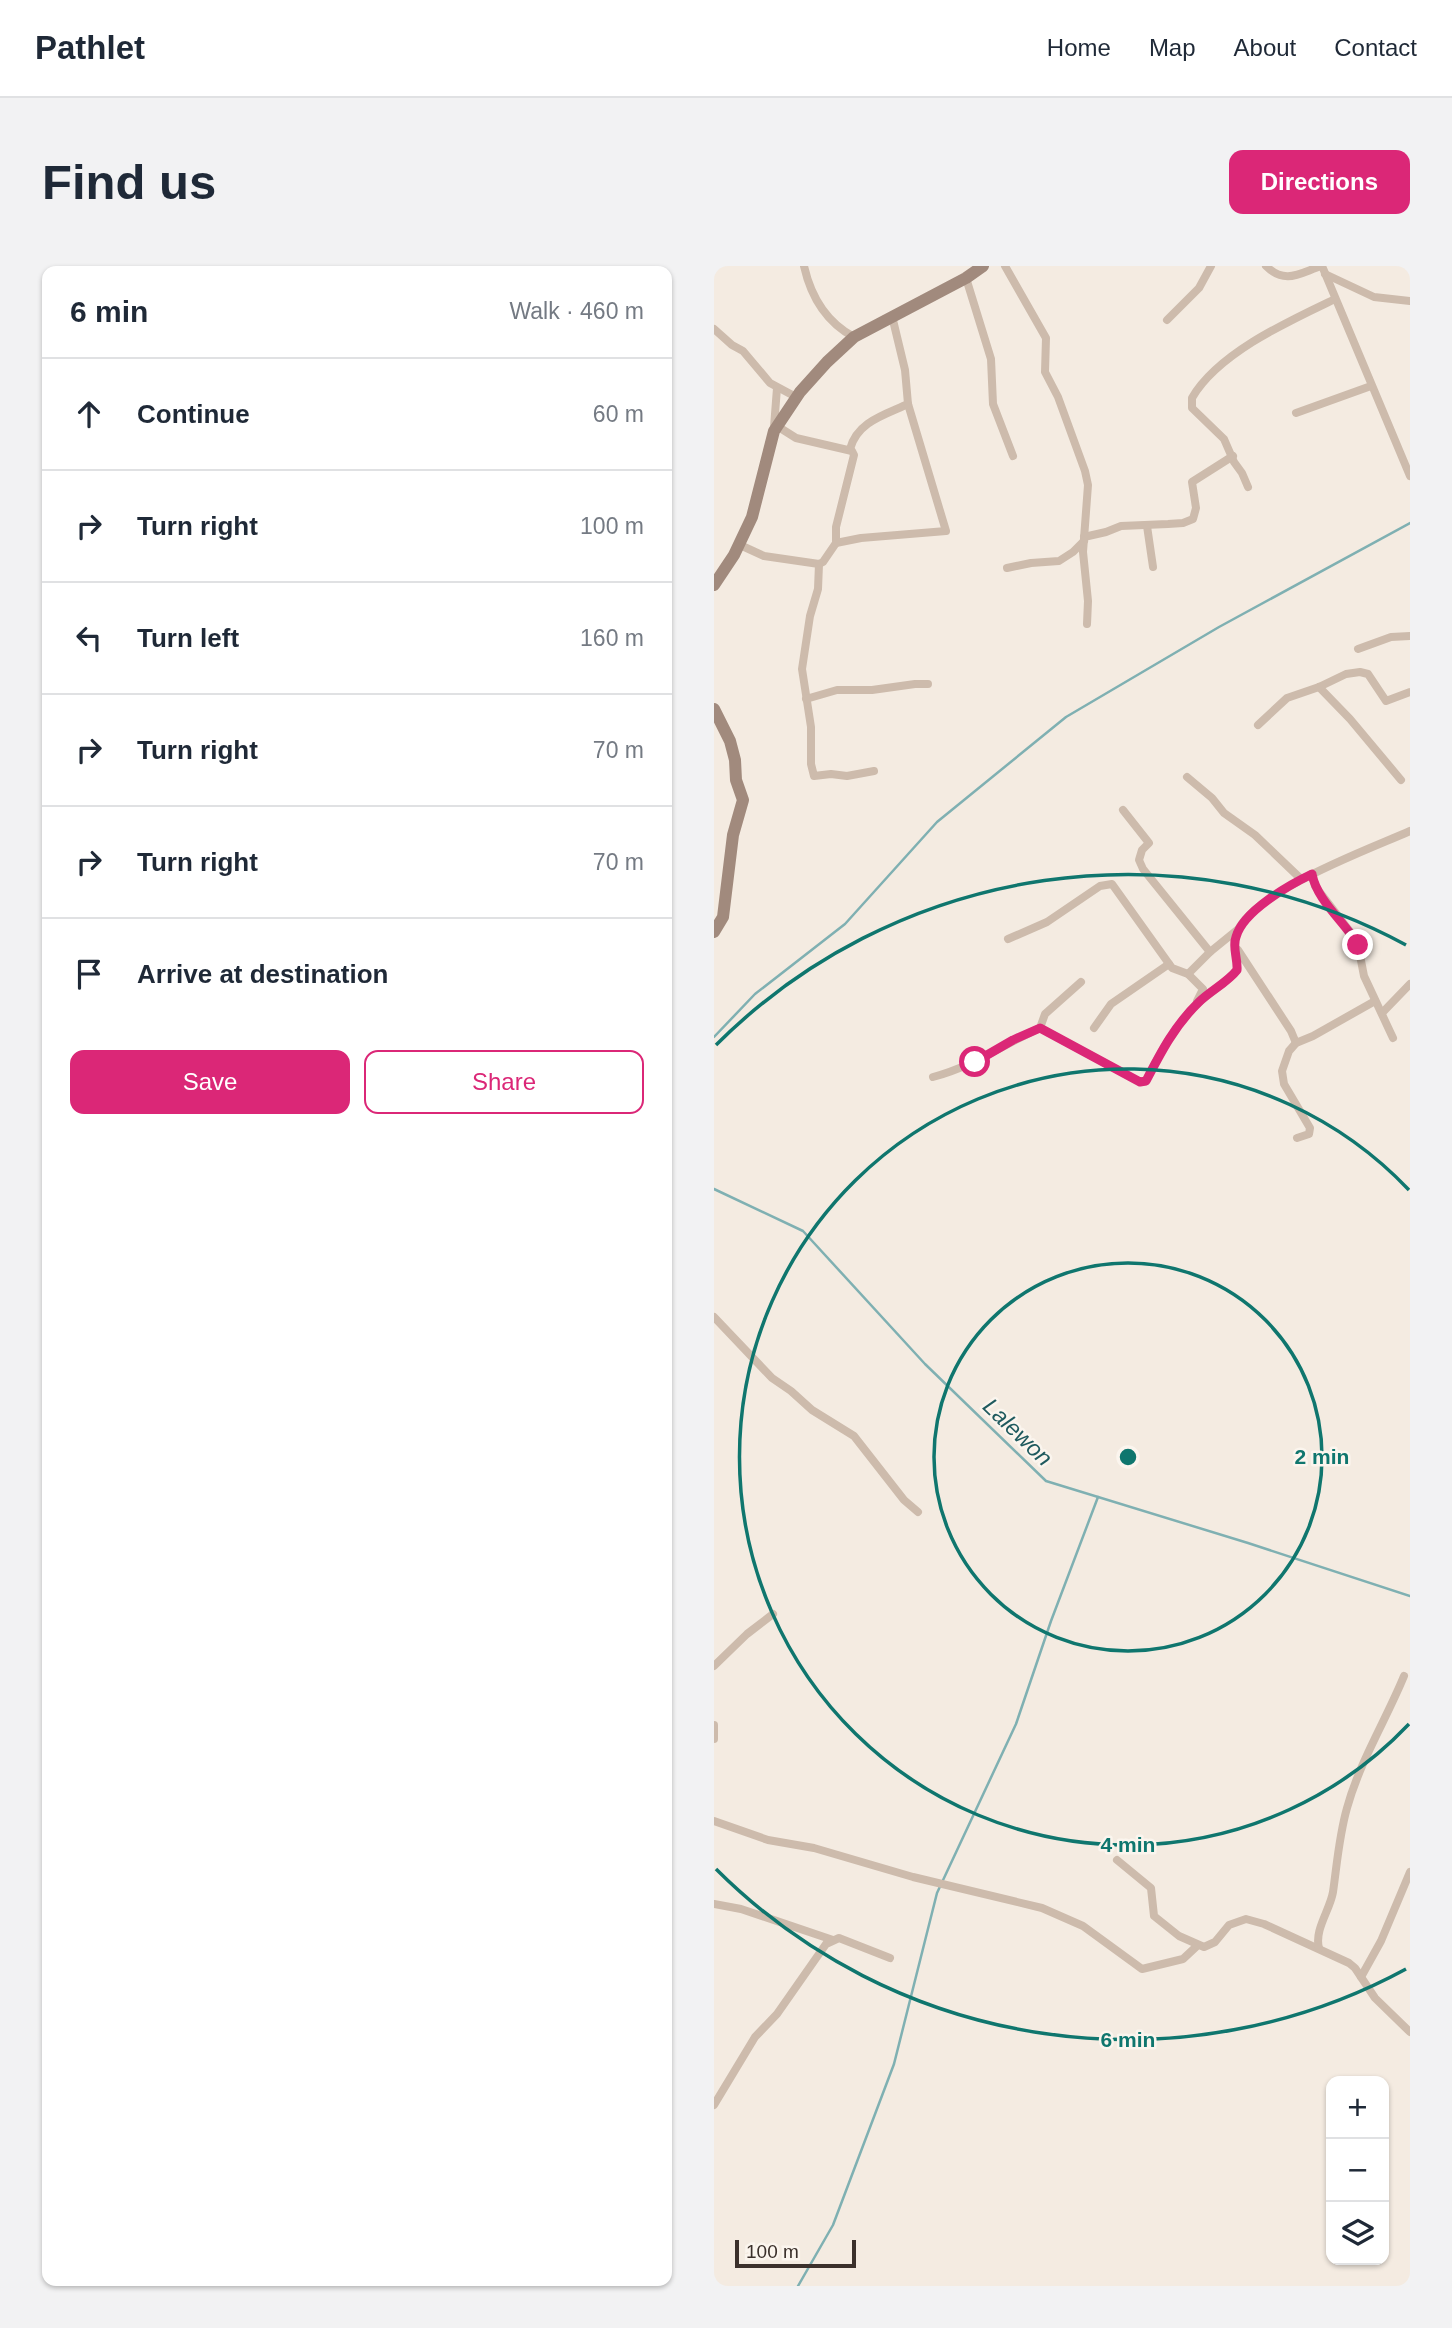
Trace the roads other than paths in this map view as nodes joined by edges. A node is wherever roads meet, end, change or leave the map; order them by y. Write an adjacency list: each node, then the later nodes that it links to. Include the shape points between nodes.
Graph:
1 (804, 266): 13 (street, via 824,314)
2 (983, 266): 7 (street)
3 (1005, 266): 26 (street, via 1046,338 1045,372 1085,471)
4 (1211, 266): 11 (street, via 1199,288)
5 (1266, 266): 6 (street, via 1287,278)
6 (1322, 269): 8 (street); 9 (street, via 1374,297)
7 (966, 278): 10 (street); 21 (street, via 991,359 993,404)
8 (1335, 299): 14 (street); 22 (street, via 1232,356 1196,391 1192,408 1224,439)
9 (1410, 301)
10 (892, 316): 13 (street); 17 (street)
11 (1167, 320)
12 (714, 329): 15 (street, via 743,351)
13 (854, 337): 16 (street)
14 (1371, 386): 18 (street); 23 (street)
15 (777, 388): 16 (street); 19 (street)
16 (796, 397): 19 (street)
17 (908, 404): 20 (street, via 861,428); 27 (street, via 946,531)
18 (1296, 413)
19 (776, 428): 20 (street, via 796,438); 28 (street)
20 (850, 449): 27 (street, via 854,455)
21 (1013, 456)
22 (1233, 456): 24 (street); 25 (street, via 1192,482 1193,519)
23 (1410, 476)
24 (1248, 487)
25 (1147, 526): 26 (street, via 1121,526); 30 (street)
26 (1084, 539): 31 (street, via 1059,561); 33 (street)
27 (836, 543): 29 (street, via 827,559)
28 (740, 545): 29 (street, via 764,556); 32 (street)
29 (818, 564): 39 (street, via 818,589 802,669)
30 (1153, 567)
31 (1007, 568)
32 (715, 581)
33 (1087, 624)
34 (1410, 636): 35 (street, via 1391,637)
35 (1358, 649)
36 (928, 684): 39 (street, via 837,690)
37 (1319, 687): 38 (street, via 1360,672 1368,674 1386,701); 41 (street, via 1287,698); 44 (street)
38 (1410, 692)
39 (806, 699): 42 (street, via 814,776)
40 (714, 709): 50 (street, via 730,741 743,800 733,835 723,917)
41 (1258, 725)
42 (873, 771)
43 (1187, 777): 48 (street)
44 (1401, 780)
45 (1123, 810): 53 (street, via 1149,842 1139,860 1143,869)
46 (1410, 831): 47 (street)
47 (1312, 874): 48 (street); 58 (street, via 1315,886 1358,945)
48 (1301, 879): 49 (street, via 1258,908)
49 (1239, 930): 52 (street); 53 (street)
50 (714, 932)
51 (1008, 939): 54 (street, via 1047,922 1100,886 1112,884)
52 (1235, 945): 59 (street, via 1237,970); 64 (street)
53 (1210, 952): 55 (street)
54 (1169, 964): 55 (street); 62 (street, via 1111,1004)
55 (1188, 974): 59 (street, via 1203,989)
56 (1080, 982): 61 (street, via 1045,1014)
57 (1410, 984): 60 (street)
58 (1375, 1001): 60 (street); 64 (street)
59 (1195, 1006): 61 (street, via 1168,1038 1142,1083)
60 (1382, 1013): 63 (street)
61 (1040, 1028): 65 (street, via 958,1070)
62 (1094, 1028)
63 (1393, 1038)
64 (1296, 1043): 66 (street, via 1282,1071 1284,1084 1310,1128 1309,1134)
65 (933, 1077)
66 (1297, 1138)
67 (714, 1317): 68 (street, via 772,1378 854,1436)
68 (918, 1512)
69 (773, 1614): 70 (street)
70 (714, 1666)
71 (1404, 1676): 80 (street, via 1347,1808)
72 (714, 1724): 73 (street)
73 (714, 1739)
74 (714, 1821): 79 (street, via 768,1840 1042,1908 1083,1926 1142,1969 1183,1959)
75 (1117, 1860): 79 (street, via 1151,1888 1154,1916)
76 (1410, 1872): 82 (street)
77 (714, 1904): 78 (street)
78 (834, 1940): 81 (street); 84 (street, via 826,1944 777,2014 755,2037)
79 (1198, 1945): 80 (street, via 1209,1947 1229,1925 1246,1919)
80 (1319, 1948): 82 (street, via 1349,1963)
81 (890, 1958)
82 (1362, 1977): 83 (street, via 1375,1998)
83 (1410, 2032)
84 (714, 2105)

